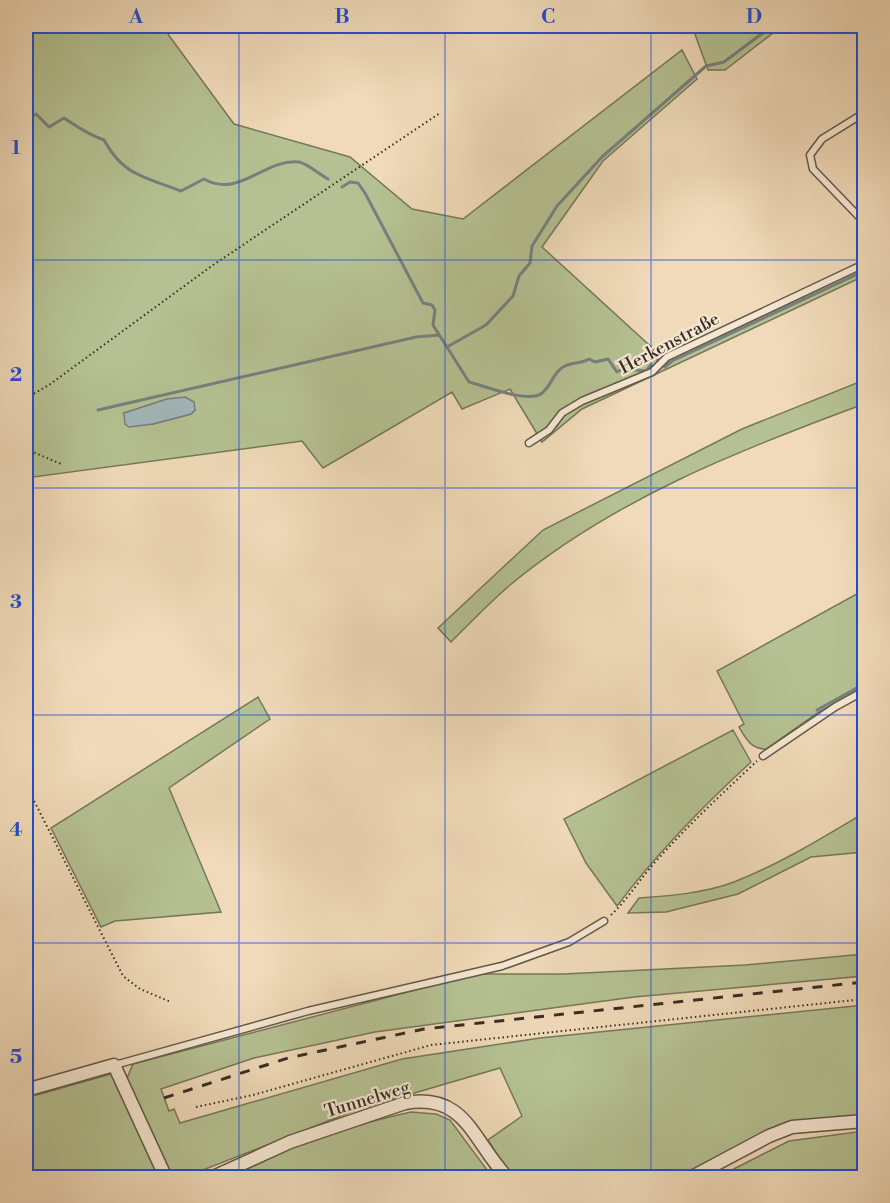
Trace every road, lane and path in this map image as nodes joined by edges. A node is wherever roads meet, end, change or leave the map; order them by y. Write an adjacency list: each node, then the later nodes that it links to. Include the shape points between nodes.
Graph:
1 (440, 113): 5 (path, via 213,265)
2 (864, 113): 3 (lane, via 822,139 810,155 813,169)
3 (864, 222)
4 (864, 264): 6 (lane, Herkenstraße, via 667,357 652,372 582,401 562,413 549,430)
5 (26, 399)
6 (529, 443)
7 (26, 449): 8 (path)
8 (61, 464)
9 (864, 691): 10 (lane)
10 (763, 756): 12 (path, via 708,806 656,861 631,896)
11 (26, 785): 14 (path, via 123,976 140,989)
12 (604, 921): 15 (lane, via 568,942 502,966 308,1011)
13 (864, 999): 17 (path, via 431,1045)
14 (171, 1002)
15 (114, 1065): 16 (street); 19 (street)
16 (26, 1090)
17 (196, 1107)
18 (864, 1121): 22 (street, via 792,1127)
19 (166, 1178)
20 (211, 1178): 21 (street, Tunnelweg, via 290,1142 421,1100 453,1110 467,1121)
21 (508, 1178)
22 (690, 1178)

